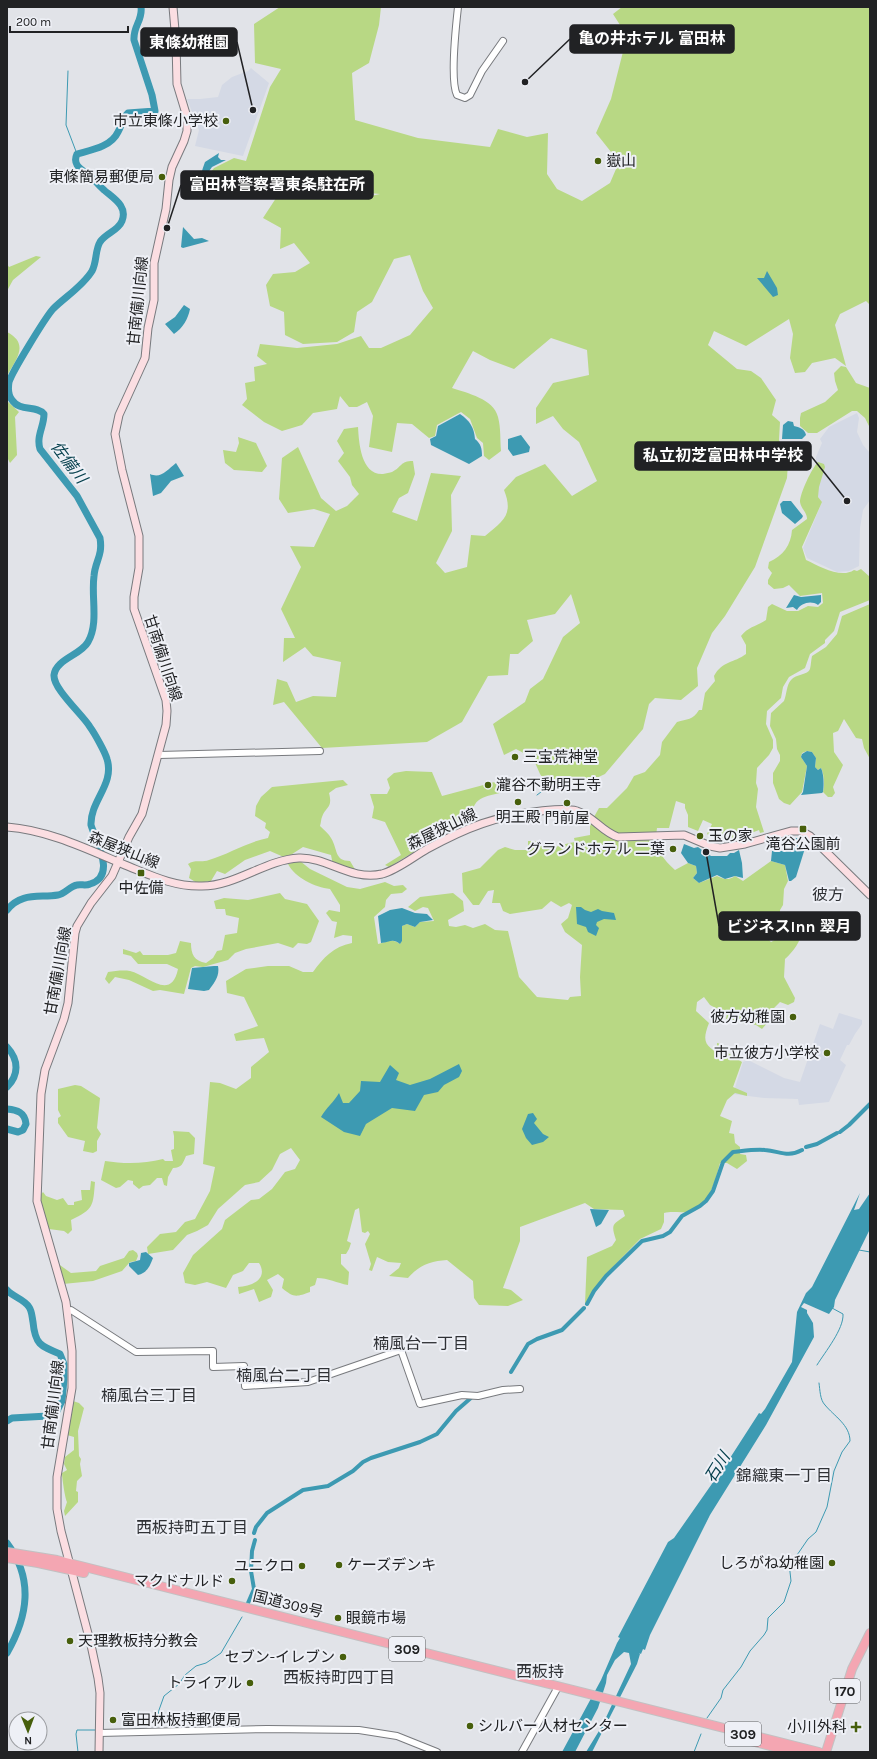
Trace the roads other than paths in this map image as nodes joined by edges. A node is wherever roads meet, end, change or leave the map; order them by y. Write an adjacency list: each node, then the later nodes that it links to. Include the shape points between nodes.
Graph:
1 (173, 7): 5 (main road, 甘南備川向線, via 177,84 187,117 187,131 172,166 169,180 166,209 154,263 154,300 145,358 119,415 115,434 139,536 139,568 133,603 135,614 167,706 166,725)
2 (458, 7): 3 (street, via 454,56 457,95 465,98 470,95 482,71)
3 (503, 41)
4 (320, 751): 5 (street)
5 (159, 756): 7 (main road, 甘南備川向線, via 142,814)
6 (7, 827): 7 (main road, 森屋狭山線, via 38,832)
7 (118, 862): 8 (main road, 森屋狭山線, via 164,881 195,886 216,884 278,862 296,859 311,859 356,874 378,874 458,832 481,823 514,815 563,809 576,810 584,814 618,837 684,835 717,848 801,831 810,836); 9 (main road, 甘南備川向線, via 112,876 77,926 68,1004 41,1088 37,1201)
8 (870, 895)
9 (68, 1310): 10 (street, via 136,1352 213,1351 213,1367 244,1366 245,1386 308,1382 401,1350 420,1404 462,1395 478,1396); 14 (main road, 甘南備川向線, via 72,1381 58,1467 57,1493 59,1524)
10 (520, 1389)
11 (7, 1552): 13 (highway, 国道309号 / 309)
12 (7, 1558): 13 (highway, 国道309号 / 309)
13 (38, 1560): 14 (highway, 国道309号 / 309)
14 (70, 1567): 16 (highway, 国道309号 / 309); 18 (main road, 甘南備川向線, via 98,1678)
15 (870, 1633): 24 (highway, 170, via 852,1669)
16 (558, 1689): 17 (highway, 309); 21 (street)
17 (666, 1716): 22 (highway, 309); 23 (highway, 309)
18 (99, 1733): 19 (main road, 甘南備川向線); 20 (street, via 272,1729 359,1730 397,1736)
19 (99, 1752)
20 (437, 1752)
21 (522, 1752)
22 (793, 1752)
23 (819, 1752)
24 (826, 1752)

